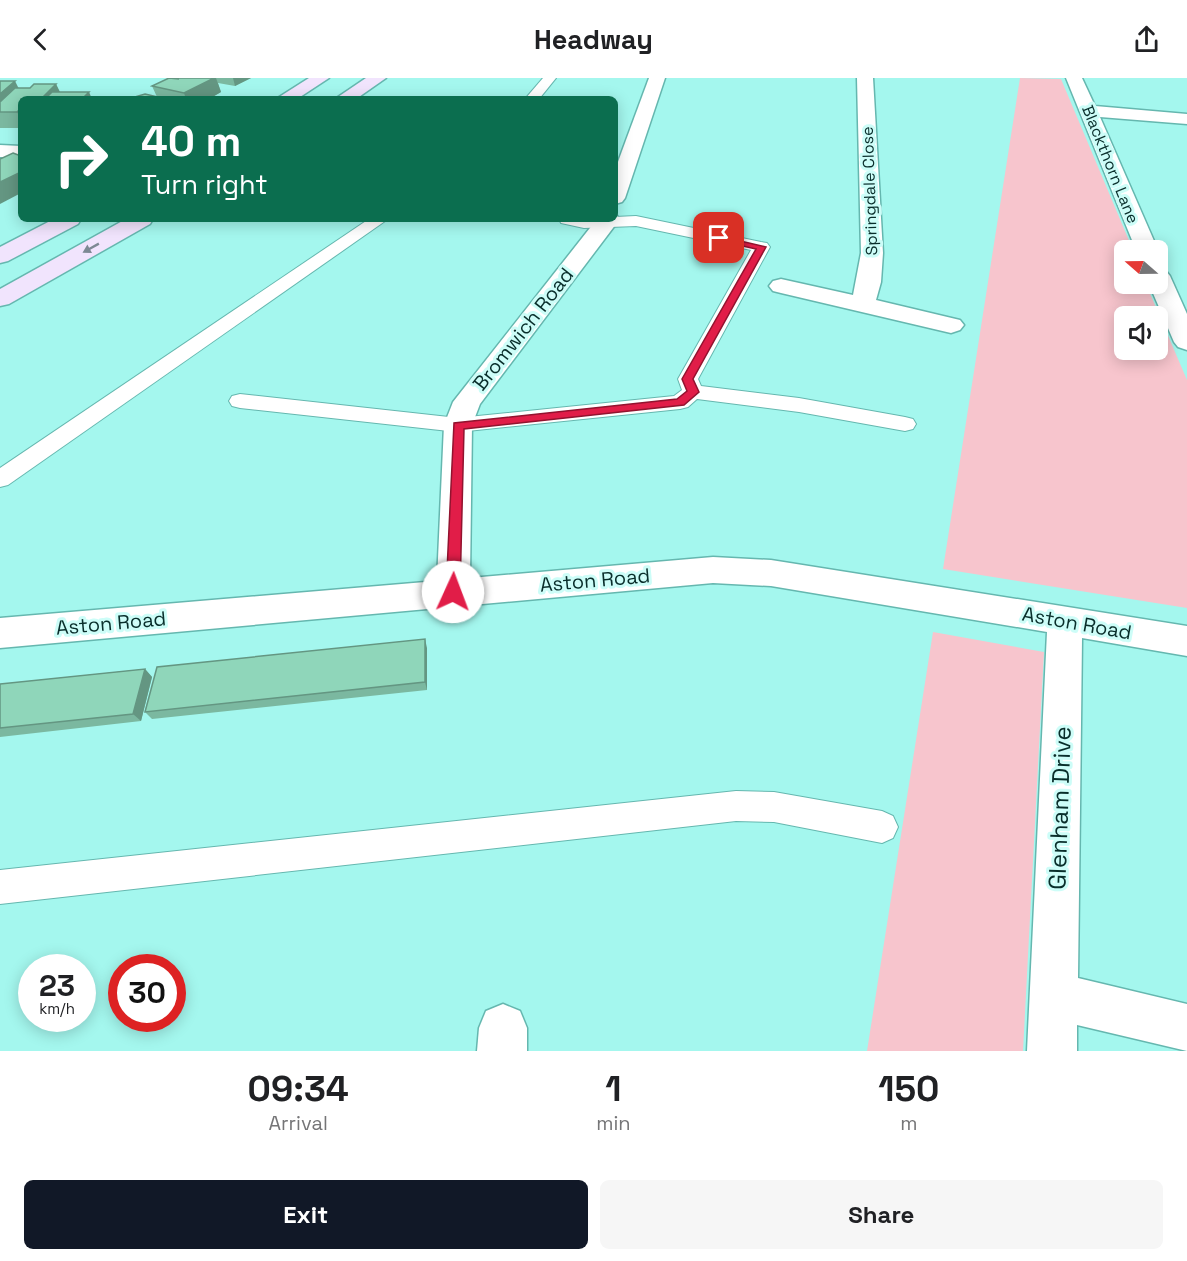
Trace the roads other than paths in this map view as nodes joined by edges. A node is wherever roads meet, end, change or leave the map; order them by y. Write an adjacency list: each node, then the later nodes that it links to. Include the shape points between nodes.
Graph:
1 (321, 78): 7 (street)
2 (378, 78): 8 (street)
3 (550, 78): 9 (lane)
4 (657, 78): 14 (street, Bromwich Road)
5 (865, 78): 25 (street, Springdale Close, via 872,253)
6 (1074, 78): 10 (street, Blackthorn Lane)
7 (290, 96)
8 (349, 96)
9 (535, 96)
10 (1089, 111): 11 (street); 20 (street, Blackthorn Lane)
11 (1187, 119)
12 (0, 151): 13 (street)
13 (18, 152)
14 (618, 190)
15 (618, 215): 28 (lane, via 761,247 688,379)
16 (64, 222): 21 (street)
17 (137, 222): 24 (street, one-way to 24)
18 (376, 222): 32 (lane)
19 (603, 222): 31 (street, Bromwich Road, via 467,402)
20 (1143, 240)
21 (0, 256)
22 (781, 286): 25 (street)
23 (1166, 294): 27 (street)
24 (0, 299)
25 (863, 303): 26 (street)
26 (951, 325)
27 (1187, 342)
28 (693, 392): 30 (lane, via 814,405); 31 (lane, via 680,402)
29 (240, 401): 31 (lane)
30 (905, 424)
31 (458, 425): 33 (street, Bromwich Road)
32 (0, 479)
33 (453, 592): 34 (street, Aston Road, via 712,570 771,573); 35 (street, Aston Road)
34 (1065, 621): 36 (street, Aston Road); 39 (street, Glenham Drive)
35 (0, 633)
36 (1187, 641)
37 (882, 827): 38 (lane, via 774,807 736,806)
38 (0, 887)
39 (1054, 996): 40 (street); 41 (street, Glenham Drive)
40 (1187, 1028)
41 (1052, 1051)

